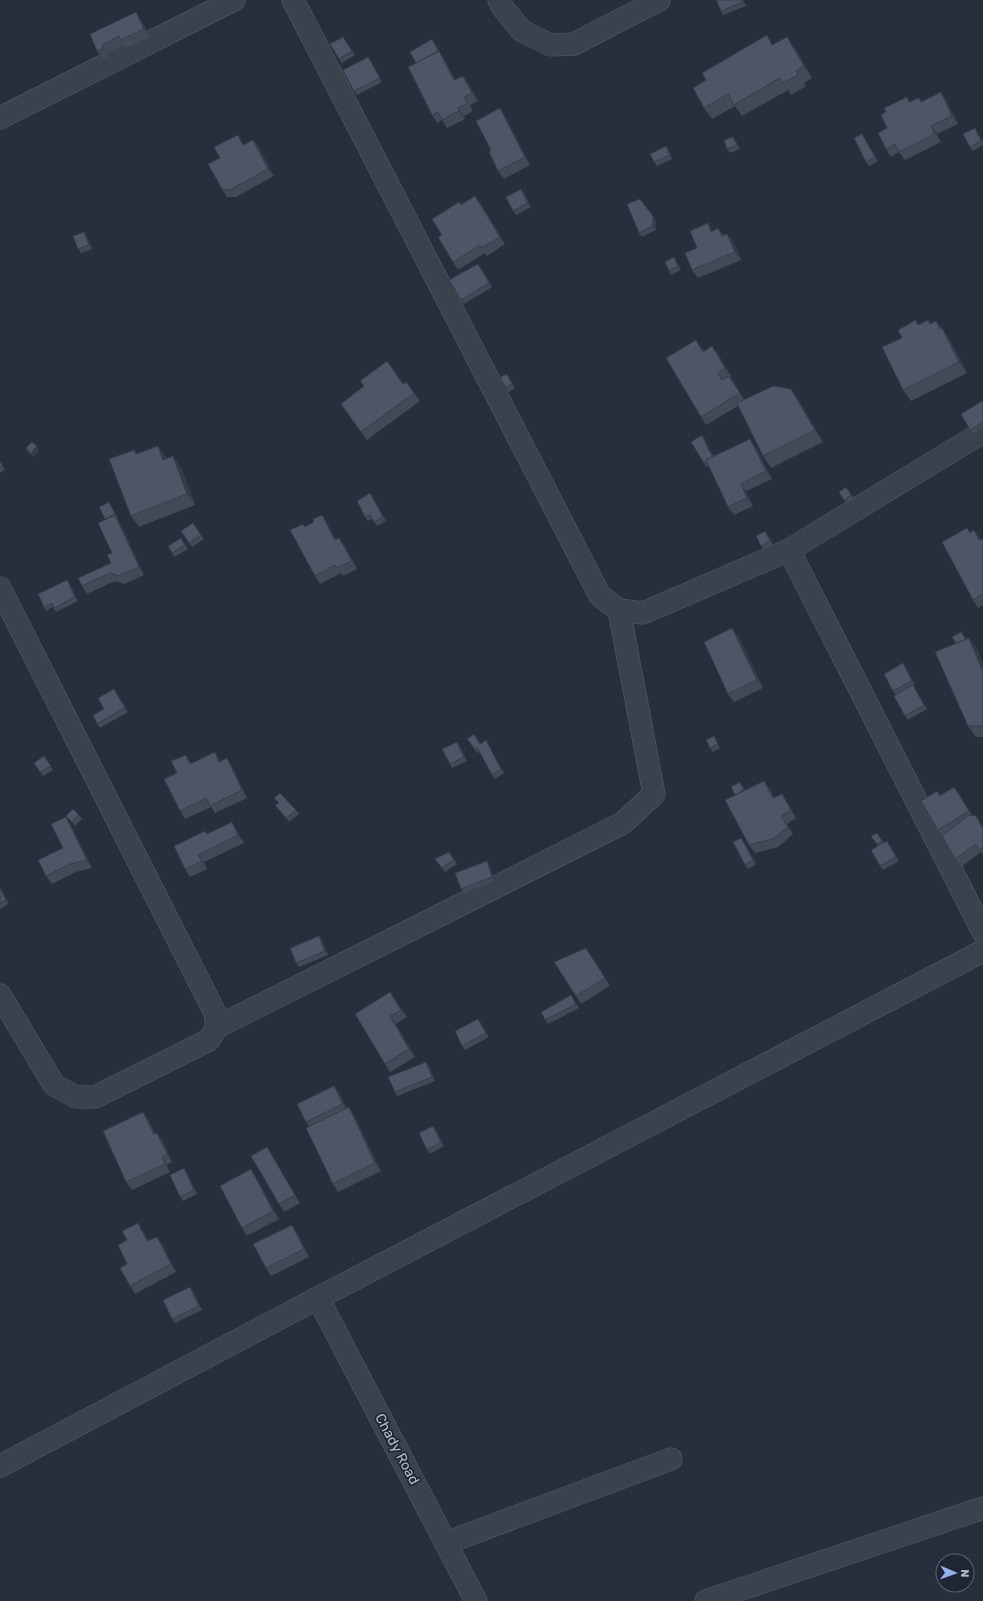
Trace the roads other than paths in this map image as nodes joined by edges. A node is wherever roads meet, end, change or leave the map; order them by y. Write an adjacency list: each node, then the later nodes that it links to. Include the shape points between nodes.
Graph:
1 (234, 0): 5 (street)
2 (293, 0): 9 (street, via 600,596)
3 (499, 0): 4 (street, via 522,31 551,45 574,44)
4 (659, 0)
5 (0, 118)
6 (983, 432): 7 (street)
7 (789, 550): 9 (street, via 643,613); 10 (street)
8 (0, 588): 13 (street, via 212,1006)
9 (619, 610): 13 (street, via 654,794 623,823)
10 (983, 932)
11 (983, 951): 14 (street)
12 (0, 995): 13 (street, via 54,1085 76,1097 95,1097 209,1040)
13 (217, 1027)
14 (318, 1298): 16 (street); 18 (street, Chady Road)
15 (671, 1459): 18 (street)
16 (0, 1466)
17 (983, 1508): 20 (street)
18 (446, 1543): 19 (street, Chady Road)
19 (476, 1601)
20 (706, 1601)

